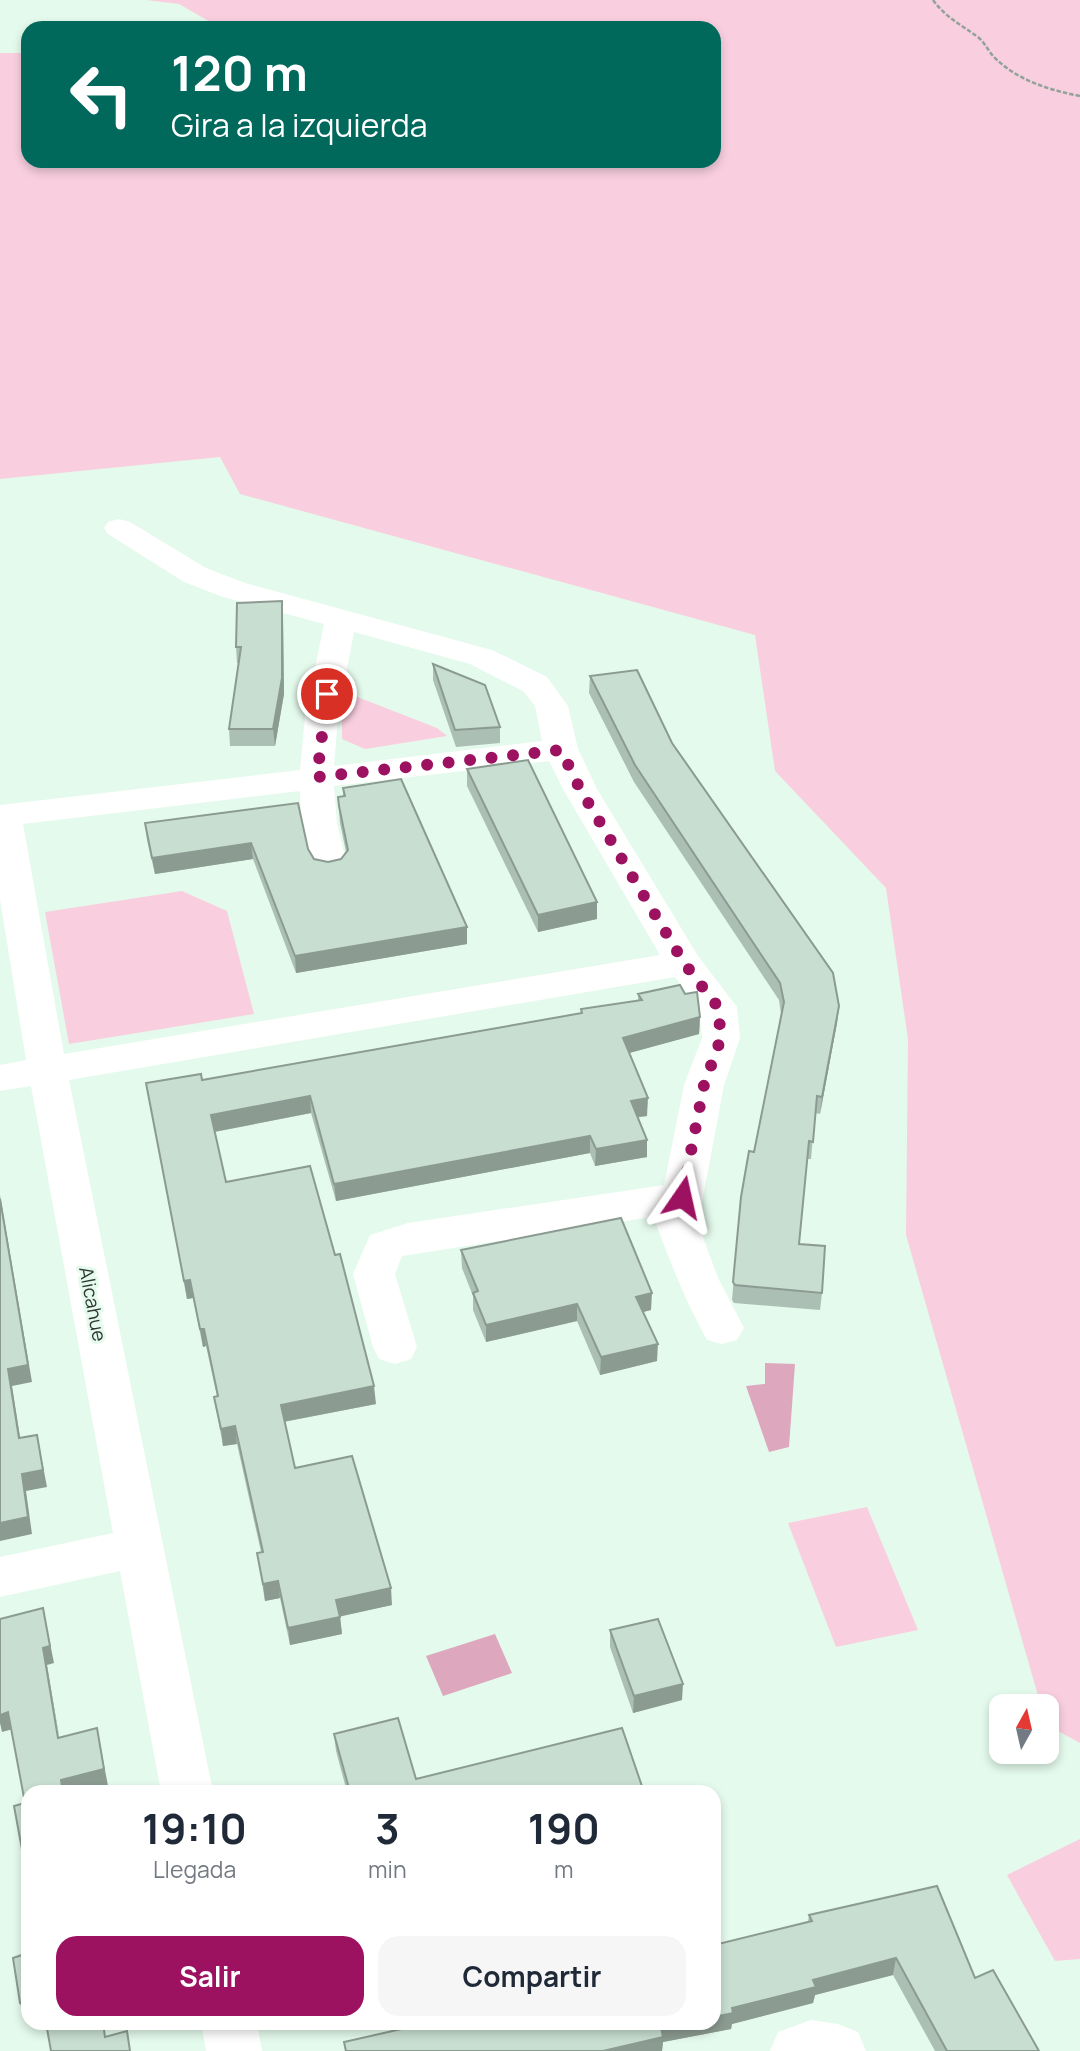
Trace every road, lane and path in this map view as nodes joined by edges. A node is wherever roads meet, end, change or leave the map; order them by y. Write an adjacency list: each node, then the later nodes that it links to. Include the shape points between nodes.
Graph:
1 (933, 0): 2 (path, via 941,13 981,39 992,57 1008,70 1036,85)
2 (1080, 96)
3 (119, 528): 4 (street, via 195,575)
4 (341, 619): 5 (street, via 481,657 535,684 551,706); 6 (street)
5 (561, 750): 6 (street); 10 (street)
6 (317, 777): 7 (street); 8 (street, via 319,818)
7 (2, 816): 9 (street, Alicahue)
8 (329, 864)
9 (11, 920): 11 (street, Alicahue)
10 (684, 963): 11 (street); 13 (street, via 718,1007 721,1038 704,1085)
11 (47, 1069): 12 (street); 16 (street, Alicahue)
12 (0, 1078)
13 (682, 1197): 14 (street, via 677,1224); 15 (street, via 408,1238 385,1246 374,1274)
14 (722, 1328)
15 (395, 1347)
16 (140, 1547): 17 (street); 18 (street, Alicahue)
17 (0, 1577)
18 (186, 1785)
19 (230, 2030): 20 (street)
20 (234, 2051)
21 (798, 2051): 22 (street, via 811,2047)
22 (838, 2051)

